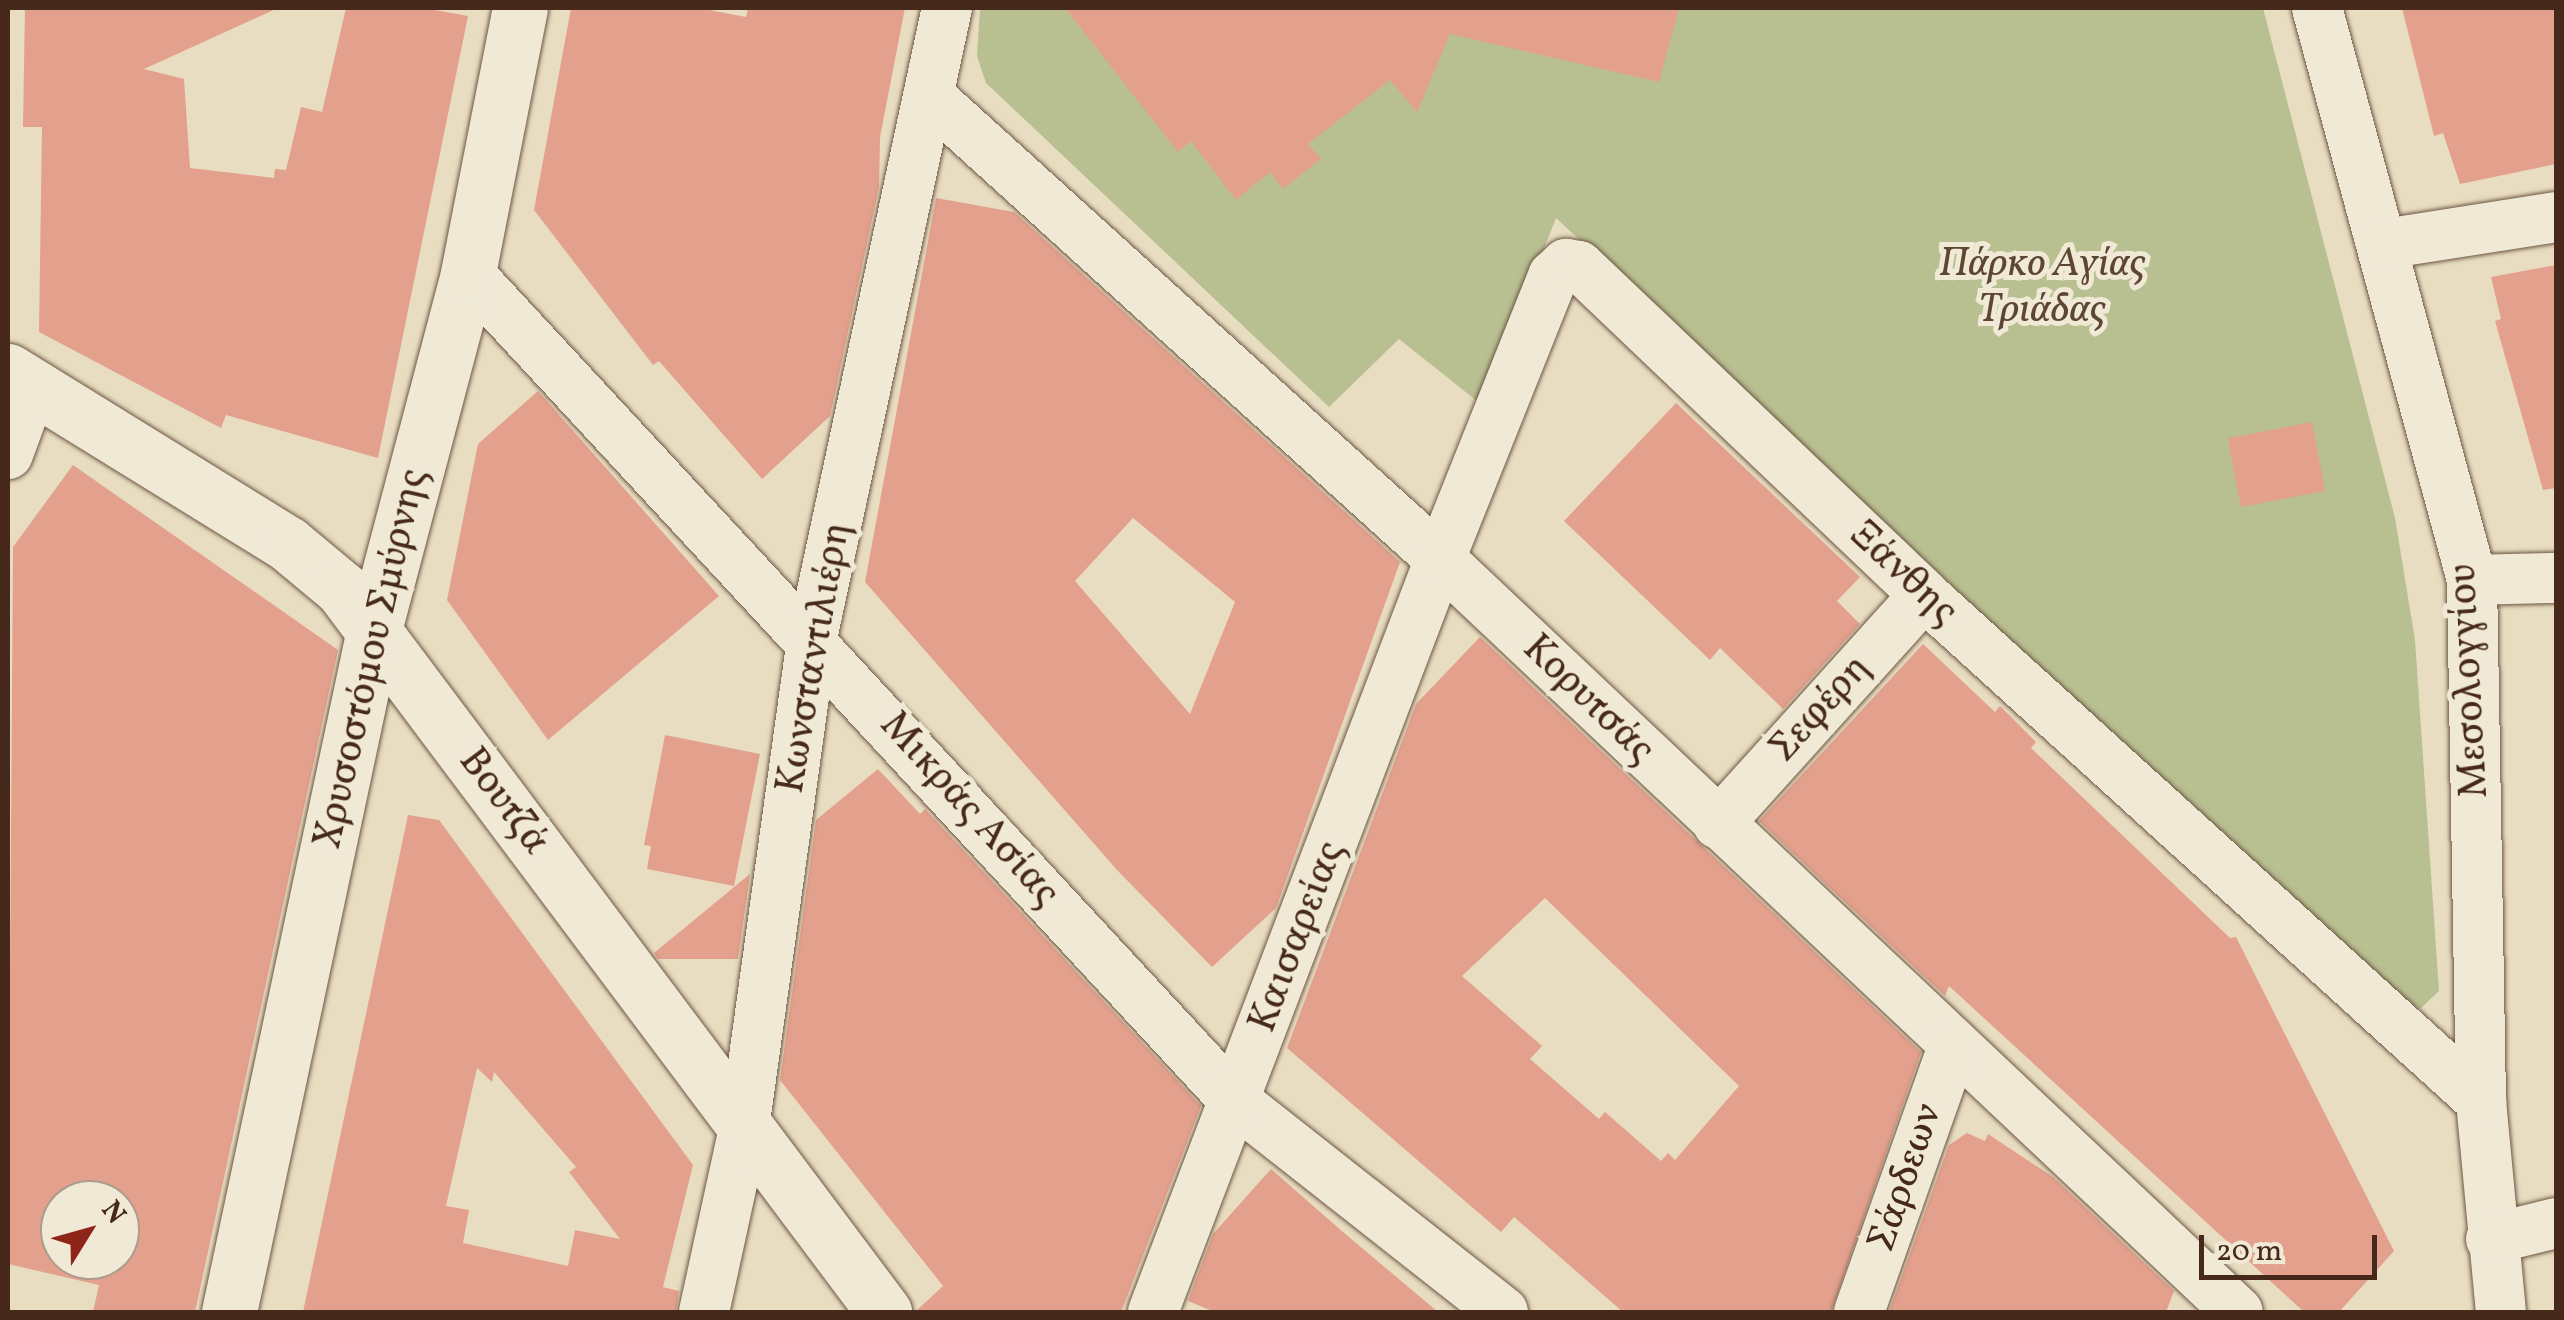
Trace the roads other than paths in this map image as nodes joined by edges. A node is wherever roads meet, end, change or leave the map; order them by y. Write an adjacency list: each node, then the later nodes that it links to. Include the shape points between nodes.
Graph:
1 (520, 8): 7 (street, Χρυσοστόμου Σμύρνης)
2 (947, 8): 4 (street, Κωνσταντιλιέρη)
3 (2317, 8): 6 (street, Μεσολογγίου)
4 (930, 96): 10 (street, Κορυτσάς); 15 (street, Κωνσταντιλιέρη)
5 (2556, 217): 6 (street)
6 (2384, 244): 12 (street, Μεσολογγίου)
7 (468, 273): 14 (street, Χρυσοστόμου Σμύρνης); 15 (street, Μικράς Ασίας)
8 (20, 380): 9 (street); 14 (street, Βουτζά, via 288,544 342,589)
9 (8, 454)
10 (1440, 559): 13 (street, Ξάνθης, via 1552,276 1566,264 1579,266); 16 (street, Κορυτσάς); 18 (street, Καισαρείας)
11 (2556, 578): 12 (street)
12 (2472, 580): 19 (street, Μεσολογγίου)
13 (1924, 595): 16 (street, Σεφέρη); 19 (street, Ξάνθης)
14 (374, 630): 20 (street, Βουτζά); 24 (street, Χρυσοστόμου Σμύρνης)
15 (812, 638): 18 (street, Μικράς Ασίας); 20 (street, Κωνσταντιλιέρη)
16 (1718, 824): 17 (street, Κορυτσάς)
17 (1954, 1044): 23 (street, Κορυτσάς); 29 (street, Σάρδεων)
18 (1235, 1101): 27 (street, Καισαρείας); 28 (street, Μικράς Ασίας)
19 (2482, 1101): 22 (street, Μεσολογγίου)
20 (744, 1129): 25 (street, Κωνσταντιλιέρη); 26 (street, Βουτζά)
21 (2556, 1222): 22 (street)
22 (2491, 1239): 30 (street, Μεσολογγίου)
23 (2220, 1306)
24 (229, 1312)
25 (704, 1312)
26 (884, 1312)
27 (1153, 1312)
28 (1503, 1312)
29 (1859, 1312)
30 (2501, 1312)

